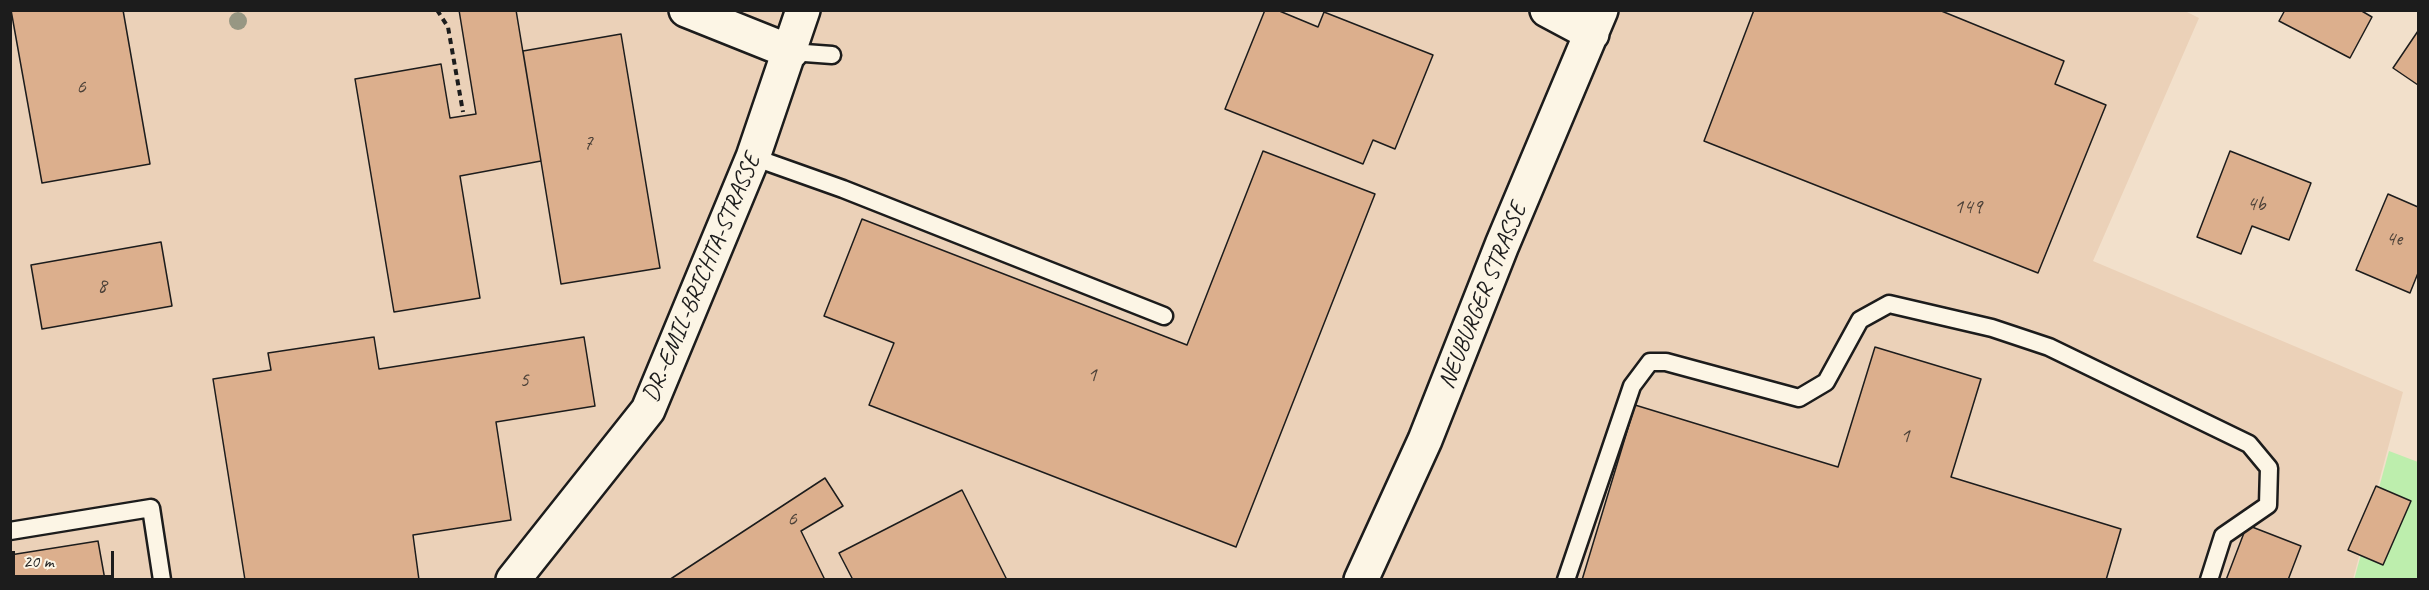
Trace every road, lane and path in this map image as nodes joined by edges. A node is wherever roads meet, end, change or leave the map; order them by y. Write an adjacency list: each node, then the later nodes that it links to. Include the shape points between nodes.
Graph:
1 (437, 10): 8 (path, via 448,27)
2 (686, 10): 6 (street)
3 (803, 10): 6 (street, DR.-EMIL-BRICHTA-STRASSE)
4 (1547, 10): 5 (street)
5 (1597, 22): 14 (street, NEUBURGER STRASSE, via 1425,440)
6 (790, 52): 7 (lane); 9 (street, DR.-EMIL-BRICHTA-STRASSE)
7 (832, 55)
8 (464, 112)
9 (753, 157): 10 (lane); 13 (street, DR.-EMIL-BRICHTA-STRASSE, via 648,410)
10 (1164, 316)
11 (10, 531): 12 (lane, via 151,508)
12 (162, 579)
13 (513, 579)
14 (1361, 579)
15 (1566, 579): 16 (lane, via 1632,386 1650,362 1666,362 1799,398 1826,382 1860,320 1889,304 1992,328 2049,347 2249,444 2269,468 2268,505 2223,536)
16 (2209, 579)

